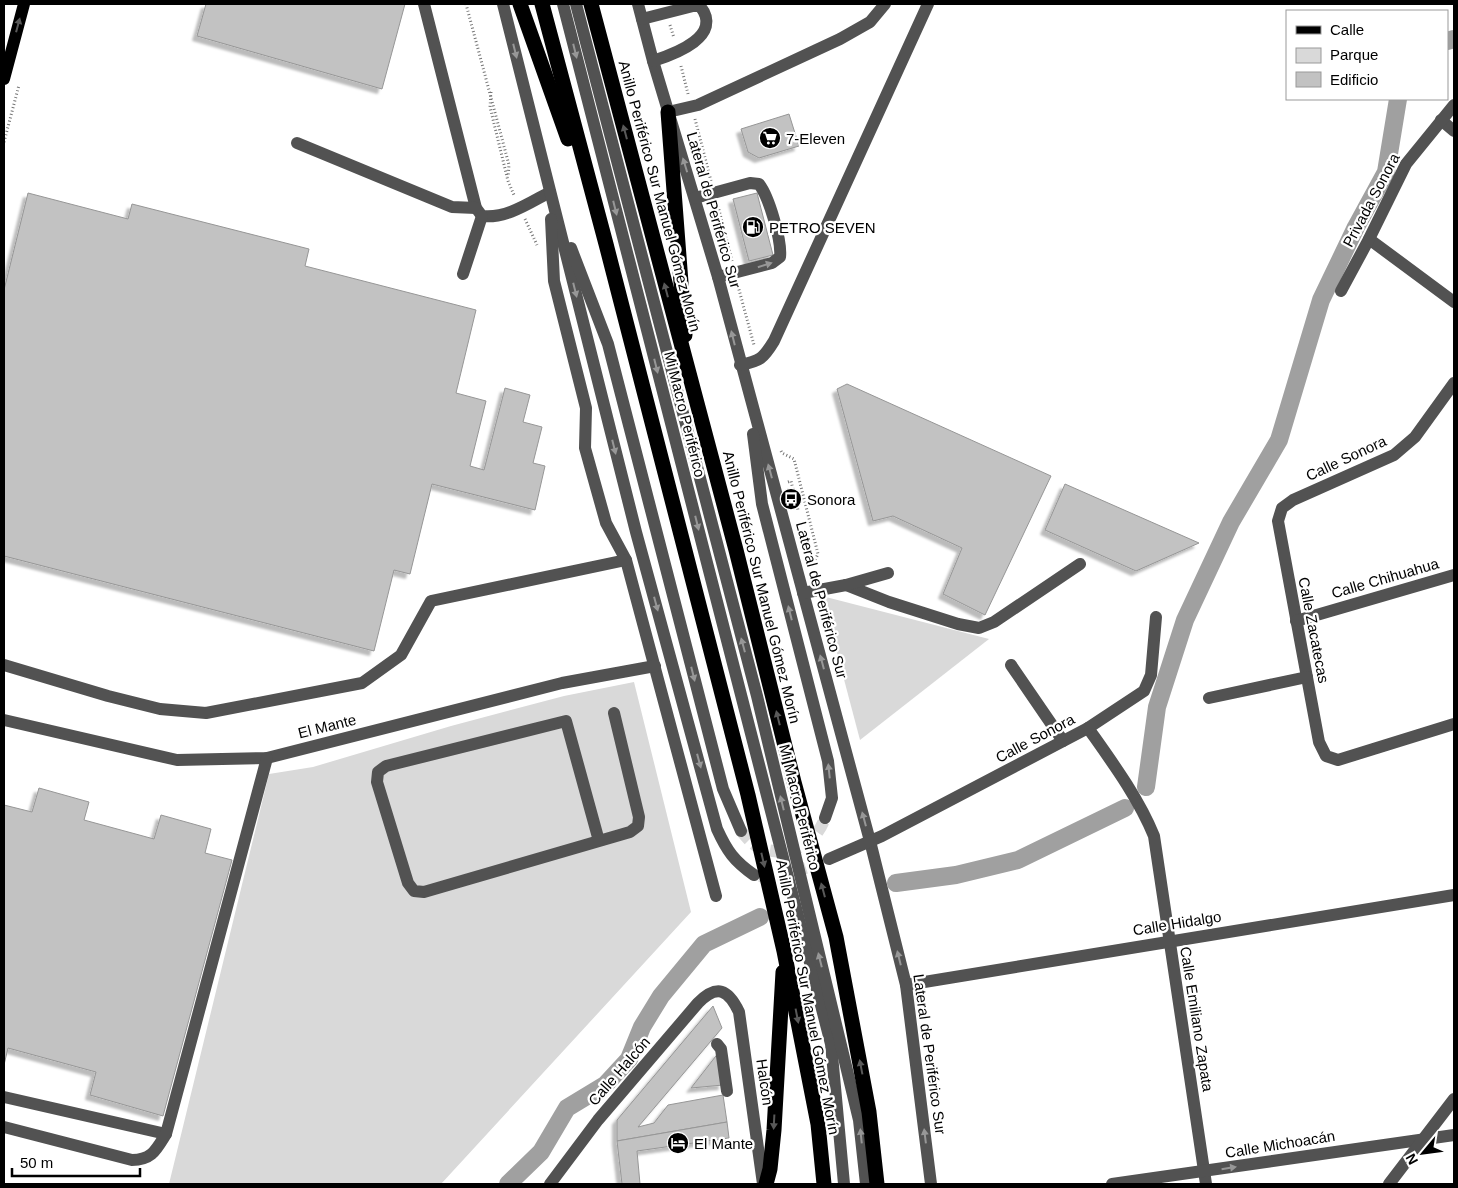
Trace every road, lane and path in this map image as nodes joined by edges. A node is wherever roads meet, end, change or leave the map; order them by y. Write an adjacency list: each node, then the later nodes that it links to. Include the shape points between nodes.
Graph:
1 (24, 4): 17 (main road, one-way to 1)
2 (424, 4): 28 (street)
3 (466, 4): 27 (path, via 491,92 490,108 508,181)
4 (503, 4): 24 (street, one-way to 24)
5 (520, 4): 30 (highway)
6 (542, 4): 30 (highway, Anillo Periférico Sur Manuel Gómez Morín)
7 (562, 4): 87 (street, Mi Macro Periférico, one-way to 87, via 831,1044)
8 (576, 4): 88 (street, Mi Macro Periférico, one-way to 8, via 859,1120 759,705)
9 (591, 4): 39 (highway, Anillo Periférico Sur Manuel Gómez Morín, one-way to 9)
10 (638, 4): 14 (street, Lateral de Periférico Sur)
11 (885, 4): 19 (street, via 870,22 840,39)
12 (928, 4): 37 (street, via 774,341)
13 (667, 12): 14 (street); 15 (path); 15 (street, via 693,6 700,6 705,12 707,26 700,37)
14 (642, 20): 16 (street, Lateral de Periférico Sur)
15 (678, 53): 16 (street); 19 (path)
16 (653, 61): 20 (street, Lateral de Periférico Sur)
17 (4, 79)
18 (1454, 105): 21 (street, Privada Sonora)
19 (691, 106): 20 (street); 25 (path)
20 (668, 112): 26 (street, Lateral de Periférico Sur, one-way to 20); 39 (highway)
21 (1441, 120): 22 (street); 29 (street, Privada Sonora, via 1406,164)
22 (1454, 130)
23 (297, 143): 28 (street, via 452,207)
24 (550, 192): 27 (street); 44 (street, via 554,281 586,408 585,448 606,523); 64 (street, one-way to 64, via 608,344 722,789); 68 (street, one-way to 68, via 636,532 717,829 739,865)
25 (714, 193): 26 (street); 32 (path); 32 (street, one-way to 25, via 772,263 780,257 781,247 760,184 750,183)
26 (695, 198): 34 (street, Lateral de Periférico Sur)
27 (519, 208): 28 (street, via 492,218); 31 (path)
28 (479, 212): 33 (street)
29 (1369, 239): 35 (street, Privada Sonora); 36 (street)
30 (606, 244): 72 (highway, Anillo Periférico Sur Manuel Gómez Morín, one-way to 72, via 748,795)
31 (538, 248)
32 (735, 273): 34 (street); 37 (path)
33 (463, 274)
34 (718, 277): 38 (street, Lateral de Periférico Sur, one-way to 34)
35 (1341, 291)
36 (1454, 302)
37 (758, 361): 38 (street)
38 (740, 365): 41 (street, Lateral de Periférico Sur)
39 (688, 374): 89 (highway, Anillo Periférico Sur Manuel Gómez Morín, one-way to 39, via 869,1112 836,937)
40 (1454, 382): 43 (street, Calle Sonora, via 1415,437 1394,456 1293,500)
41 (746, 385): 49 (street, Lateral de Periférico Sur, one-way to 41); 63 (street, one-way to 41, via 832,798 828,761 762,504)
42 (780, 444): 49 (path, via 782,453 794,459 818,554 811,569)
43 (1282, 508): 51 (street, Calle Zacatecas, via 1278,521)
44 (626, 560): 53 (street, via 430,601 401,656 362,683 206,713 160,709); 54 (street)
45 (1080, 564): 48 (street, via 994,622 979,628 889,602)
46 (888, 573): 48 (street)
47 (1454, 574): 51 (street, Calle Chihuahua)
48 (846, 585): 49 (street)
49 (809, 591): 66 (street, Lateral de Periférico Sur, one-way to 49)
50 (1156, 617): 60 (street, Calle Sonora, via 1151,675 1144,692)
51 (1296, 621): 55 (street, Calle Zacatecas)
52 (1011, 664): 61 (street)
53 (4, 665)
54 (655, 666): 62 (street, El Mante, via 562,683); 70 (street)
55 (1307, 677): 56 (street); 59 (street, Calle Zacatecas, via 1319,742 1326,756 1338,760)
56 (1209, 698)
57 (614, 713): 65 (street, via 639,817 638,826 630,832)
58 (4, 720): 62 (street, El Mante, via 177,760)
59 (1454, 724)
60 (1088, 728): 61 (street, Calle Sonora); 71 (street, Calle Emiliano Zapata, via 1126,782 1154,836)
61 (1062, 741): 66 (street, Calle Sonora)
62 (267, 758): 80 (street)
63 (825, 818)
64 (741, 831)
65 (599, 841): 65 (street, via 424,892 414,891 408,883 377,782 378,772 386,766 566,721)
66 (870, 841): 67 (street, Calle Sonora); 73 (street, Lateral de Periférico Sur, one-way to 66)
67 (829, 859)
68 (754, 875)
69 (1454, 895): 71 (street, Calle Hidalgo)
70 (716, 896)
71 (1168, 941): 73 (street, Calle Hidalgo); 83 (street, Calle Emiliano Zapata)
72 (784, 951): 85 (highway, one-way to 85, via 774,1130 770,1169); 86 (highway, Anillo Periférico Sur Manuel Gómez Morín, one-way to 86, via 818,1124)
73 (906, 985): 90 (street, Lateral de Periférico Sur, one-way to 73)
74 (721, 991): 84 (street, Calle Halcón, via 709,992 698,1003 598,1120); 85 (street, Halcón, via 732,998 738,1012)
75 (717, 1044): 76 (street, via 721,1049)
76 (727, 1091)
77 (4, 1097): 80 (street)
78 (1454, 1099): 82 (street)
79 (4, 1127): 80 (street, via 132,1160 143,1160 153,1153)
80 (166, 1134)
81 (1454, 1135): 82 (street, Calle Michoacán)
82 (1424, 1138): 83 (street, Calle Michoacán, one-way to 82); 92 (street)
83 (1205, 1178): 91 (street, Calle Michoacán)
84 (550, 1184)
85 (764, 1184)
86 (824, 1184)
87 (844, 1184)
88 (866, 1184)
89 (877, 1184)
90 (931, 1184)
91 (1112, 1184)
92 (1389, 1184)

